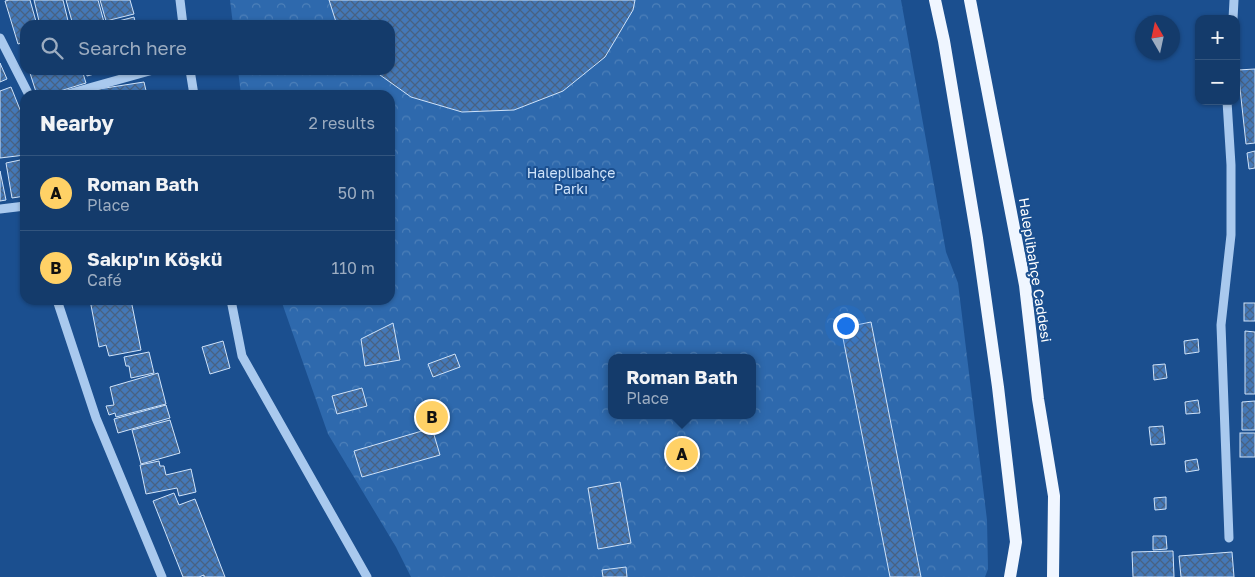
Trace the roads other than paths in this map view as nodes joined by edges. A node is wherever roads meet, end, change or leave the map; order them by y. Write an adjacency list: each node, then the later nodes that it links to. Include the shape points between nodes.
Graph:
1 (180, 0): 6 (street)
2 (935, 0): 21 (main road, via 977,238 998,387 1016,542)
3 (970, 0): 22 (main road, Haleplibahçe Caddesi, via 1025,285 1038,400 1054,496)
4 (1234, 0): 5 (street)
5 (1233, 15)
6 (182, 20)
7 (0, 38): 10 (street)
8 (135, 75): 11 (street)
9 (191, 75): 12 (street)
10 (26, 90)
11 (82, 90)
12 (193, 90)
13 (1227, 105): 18 (street, via 1231,235 1221,325)
14 (20, 207): 15 (street)
15 (0, 209)
16 (59, 305): 19 (street, via 96,418)
17 (232, 305): 20 (street, via 242,356)
18 (1229, 538)
19 (162, 577)
20 (366, 577)
21 (1010, 577)
22 (1054, 577)

